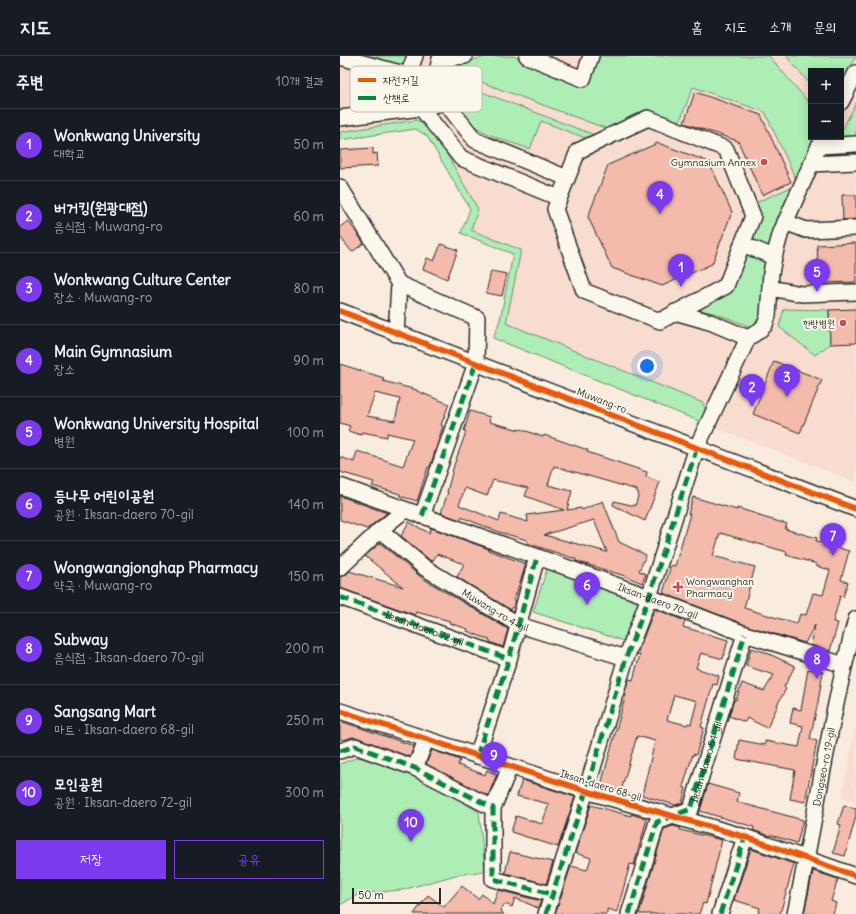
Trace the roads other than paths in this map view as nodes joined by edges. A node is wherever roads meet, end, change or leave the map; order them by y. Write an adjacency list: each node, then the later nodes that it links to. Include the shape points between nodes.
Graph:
1 (415, 56): 8 (street)
2 (465, 56): 6 (street)
3 (527, 56): 4 (street, via 583,78)
4 (591, 56)
5 (340, 57): 7 (street)
6 (441, 58)
7 (374, 66)
8 (411, 66)
9 (856, 73): 10 (street)
10 (844, 96)
11 (389, 112): 14 (street)
12 (424, 112): 21 (street, via 461,158)
13 (453, 112): 19 (street, via 474,140)
14 (340, 118)
15 (821, 141): 16 (street); 18 (street)
16 (856, 144)
17 (856, 162): 18 (street)
18 (811, 164): 22 (street)
19 (567, 178): 21 (street); 24 (street, via 578,151 648,118 726,148 753,216)
20 (340, 187): 26 (street)
21 (559, 198): 30 (street, via 555,209 584,291 660,321)
22 (784, 222): 23 (street, via 806,230); 25 (street)
23 (856, 228)
24 (742, 244): 25 (street); 30 (street, via 726,286)
25 (774, 257): 27 (street)
26 (399, 284): 31 (street); 33 (street, via 477,318)
27 (770, 288): 28 (street, via 802,294); 32 (street, via 770,307 765,325)
28 (856, 292)
29 (340, 311): 31 (street, Muwang-ro)
30 (675, 312): 32 (street, via 710,322)
31 (396, 334): 33 (street, Muwang-ro)
32 (748, 338): 34 (street)
33 (476, 363): 34 (street, Muwang-ro); 38 (street)
34 (697, 447): 36 (street, Muwang-ro); 43 (street)
35 (340, 486): 37 (street, Iksan-daero 70-gil)
36 (856, 509)
37 (405, 510): 38 (street, Iksan-daero 70-gil); 39 (street)
38 (422, 516): 40 (street, Iksan-daero 70-gil)
39 (380, 530): 41 (street); 45 (street, Muwang-ro 4-gil, via 425,568)
40 (537, 557): 43 (street, Iksan-daero 70-gil); 45 (street)
41 (340, 568)
42 (340, 597): 48 (street, Iksan-daero 72-gil)
43 (649, 597): 46 (street, Iksan-daero 70-gil); 47 (street)
44 (856, 619): 49 (street, Dongseo-ro 19-gil)
45 (519, 625): 47 (street, Muwang-ro 4-gil); 48 (street)
46 (745, 634): 49 (street, Iksan-daero 70-gil); 58 (street, Iksan-daero 54-gil, via 691,809)
47 (626, 658): 56 (street)
48 (509, 659): 53 (street)
49 (844, 665): 60 (street, Dongseo-ro 19-gil)
50 (340, 711): 51 (street, Iksan-daero 68-gil)
51 (426, 740): 53 (street, Iksan-daero 68-gil); 55 (street)
52 (340, 752): 55 (street, via 355,746)
53 (477, 756): 54 (street, Iksan-daero 68-gil)
54 (510, 767): 56 (street, Iksan-daero 68-gil); 57 (street)
55 (415, 768): 57 (street)
56 (586, 791): 58 (street, Iksan-daero 68-gil); 62 (street)
57 (493, 808): 62 (street, via 493,879)
58 (671, 816): 59 (street, Iksan-daero 68-gil); 64 (street, Iksan-daero 54-gil, via 657,822)
59 (745, 837): 60 (street, Iksan-daero 68-gil); 65 (street)
60 (807, 858): 61 (street, Iksan-daero 68-gil); 66 (street, Dongseo-ro 19-gil)
61 (856, 876)
62 (551, 894): 63 (street)
63 (546, 914)
64 (629, 914)
65 (720, 914)
66 (795, 914)

